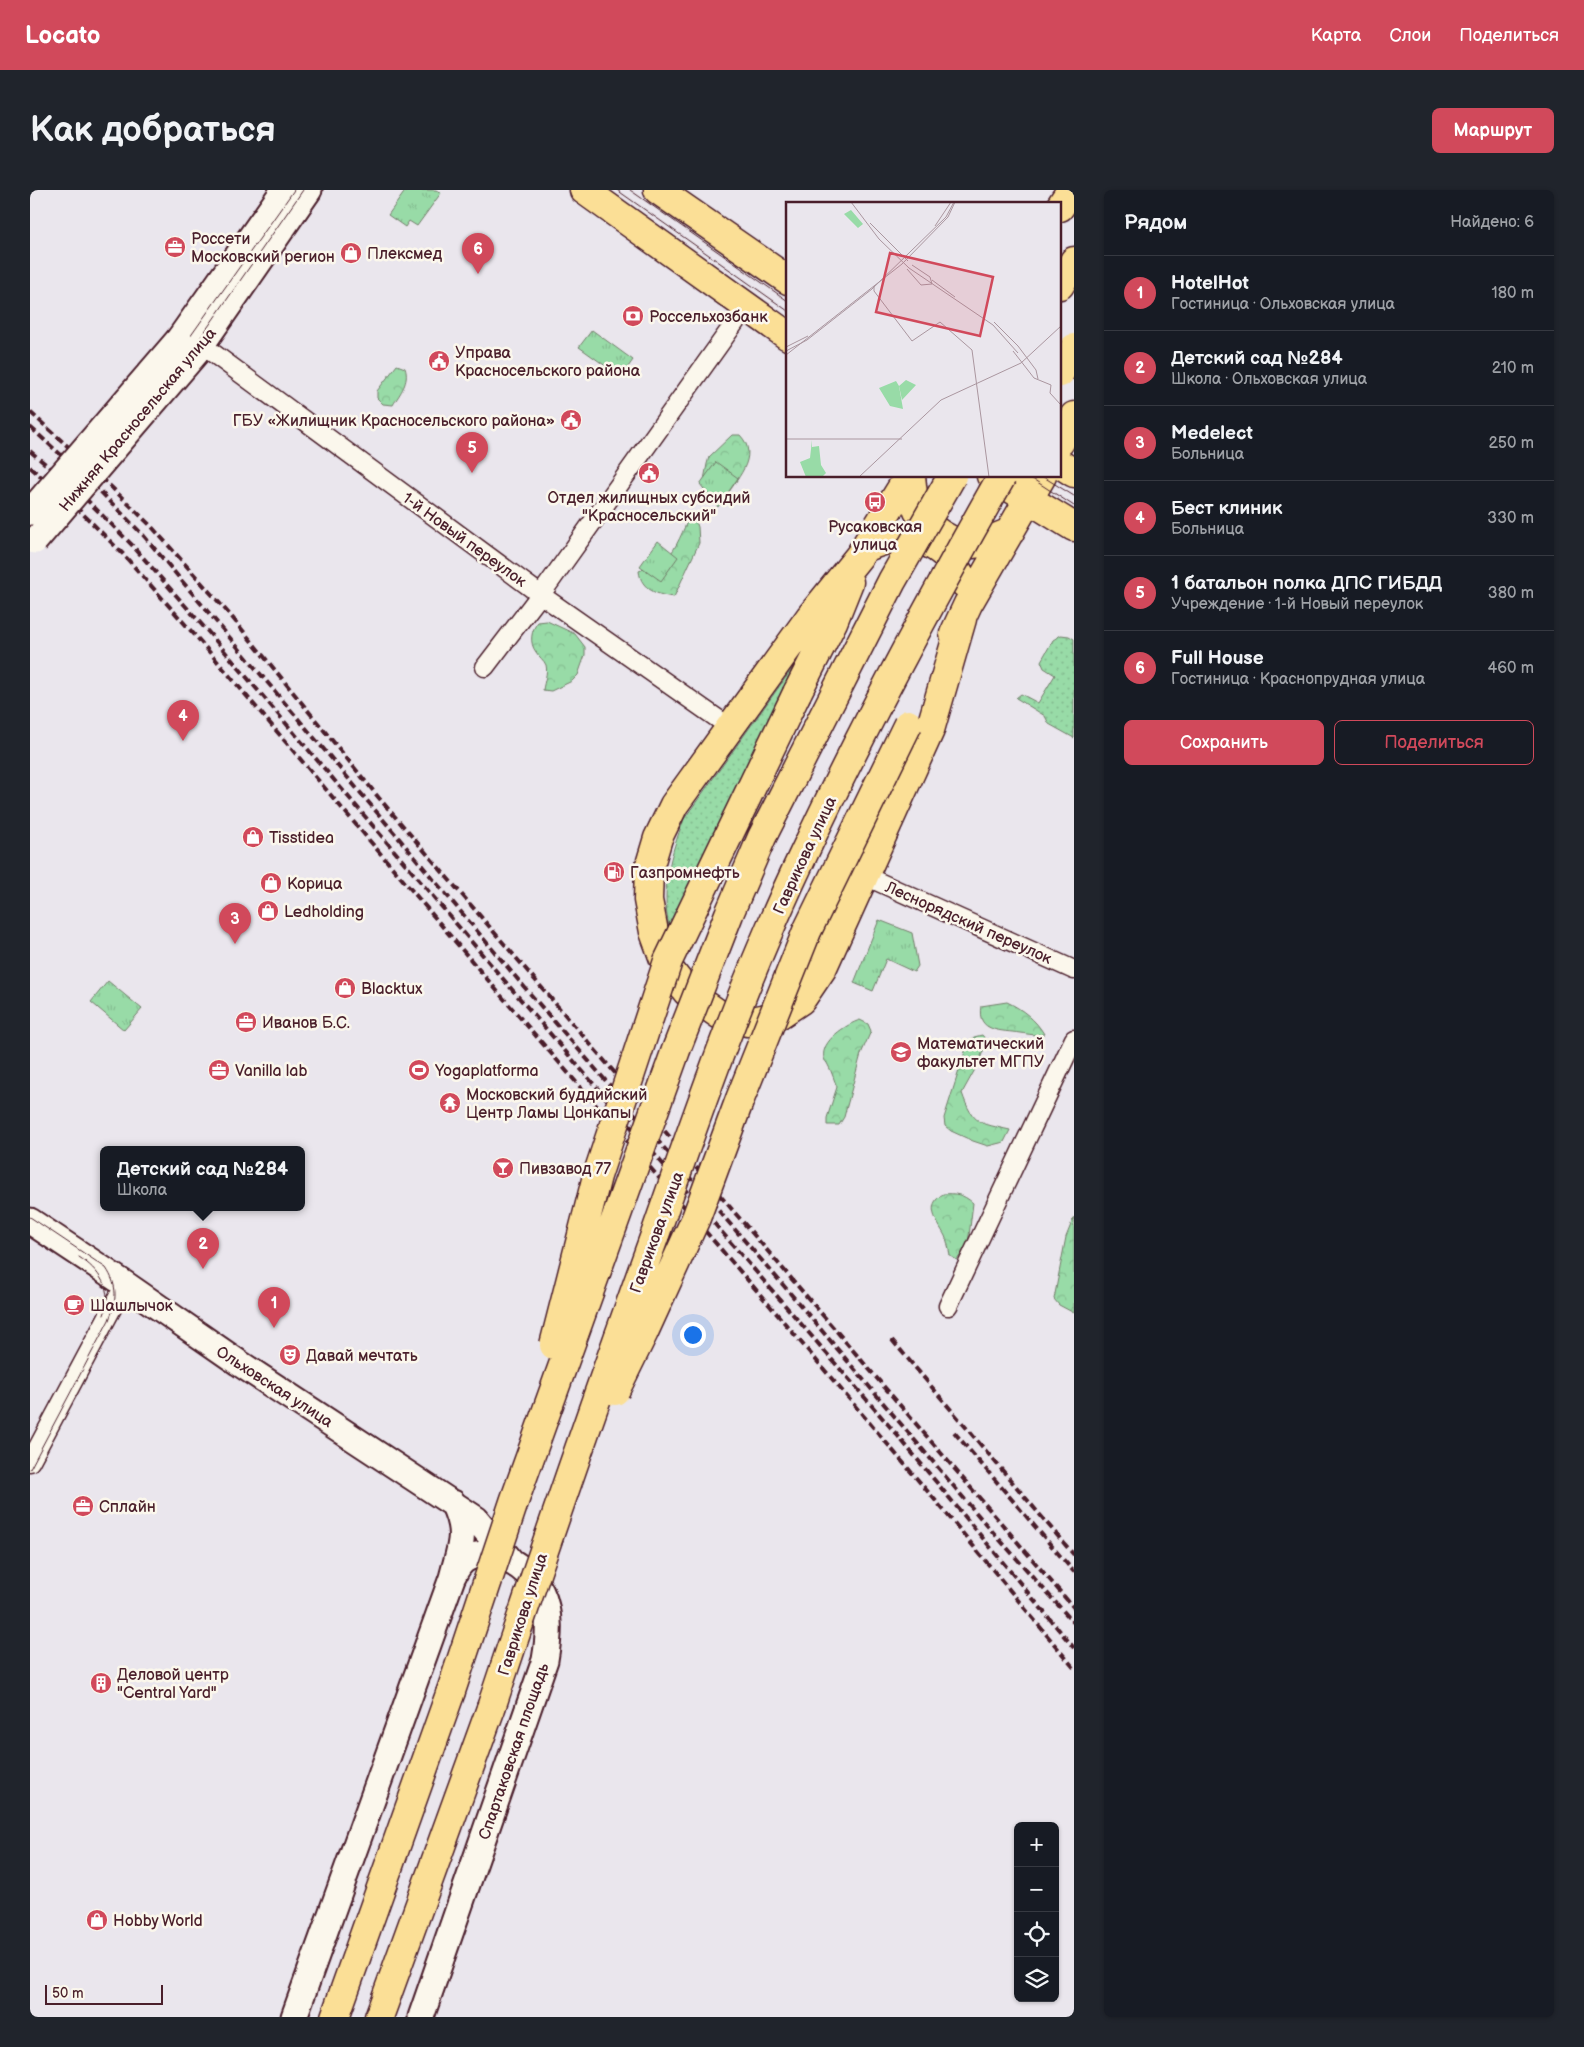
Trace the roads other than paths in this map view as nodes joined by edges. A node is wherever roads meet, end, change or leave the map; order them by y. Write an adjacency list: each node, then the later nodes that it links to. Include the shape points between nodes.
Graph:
1 (284, 190): 12 (street, Нижняя Красносельская улица)
2 (309, 190): 12 (street, Нижняя Красносельская улица)
3 (584, 190): 10 (main road)
4 (658, 190): 8 (main road)
5 (1071, 190): 6 (main road)
6 (1062, 204)
7 (1074, 261): 9 (main road)
8 (786, 279)
9 (1062, 282)
10 (746, 307): 11 (main road); 35 (street)
11 (786, 335)
12 (193, 346): 30 (street, Нижняя Красносельская улица, bridge); 33 (street, Нижняя Красносельская улица, bridge); 35 (street, 1-й Новый переулок)
13 (1074, 348): 17 (main road, bridge)
14 (1062, 358): 15 (main road)
15 (1074, 362)
16 (1062, 367): 18 (main road)
17 (1062, 369)
18 (1074, 379)
19 (1074, 416): 20 (main road)
20 (1062, 438)
21 (1062, 465): 22 (main road)
22 (1074, 473)
23 (909, 478): 34 (main road)
24 (910, 478): 32 (main road, via 918,510 942,535 970,544 983,543)
25 (951, 478): 46 (main road, bridge, via 892,581 762,838 732,905 676,1050)
26 (994, 478): 29 (main road)
27 (1001, 478): 48 (main road, Гаврикова улица, bridge, via 932,600 804,851 768,934 715,1066)
28 (1041, 478): 29 (main road)
29 (1029, 500): 31 (main road); 32 (main road)
30 (30, 512)
31 (1074, 527)
32 (1010, 532): 36 (main road)
33 (32, 544)
34 (862, 552): 36 (main road, via 877,542 905,538 935,546 957,567 964,584); 38 (main road, via 810,616); 46 (main road, bridge, via 833,622 668,961 597,1176)
35 (541, 595): 37 (street); 38 (street, 1-й Новый переулок)
36 (965, 612): 39 (main road, via 930,730); 48 (main road, bridge, via 807,931 696,1218)
37 (485, 667)
38 (731, 728): 39 (main road, via 674,805 658,838 650,868 648,900 654,932 666,965 687,992 720,1015 747,1022 777,1016 801,1000 822,969)
39 (863, 875): 40 (street, Леснорядский переулок)
40 (1074, 970)
41 (1074, 1039): 44 (street)
42 (30, 1221): 43 (street, Ольховская улица)
43 (125, 1284): 45 (street); 47 (street, Ольховская улица)
44 (948, 1306)
45 (30, 1462)
46 (515, 1499): 52 (main road, bridge, via 450,1694)
47 (453, 1503): 49 (street, Ольховская улица, via 476,1519); 50 (street, Спартаковская площадь, via 461,1521 462,1536)
48 (558, 1507): 53 (main road, Гаврикова улица, bridge, via 492,1708)
49 (511, 1561): 50 (street, Спартаковская площадь, via 482,1554 468,1558 458,1565); 54 (street, Спартаковская площадь, via 532,1578 546,1605 545,1660)
50 (452, 1578): 51 (street, Спартаковская площадь)
51 (294, 2017)
52 (335, 2017)
53 (379, 2017)
54 (421, 2017)

